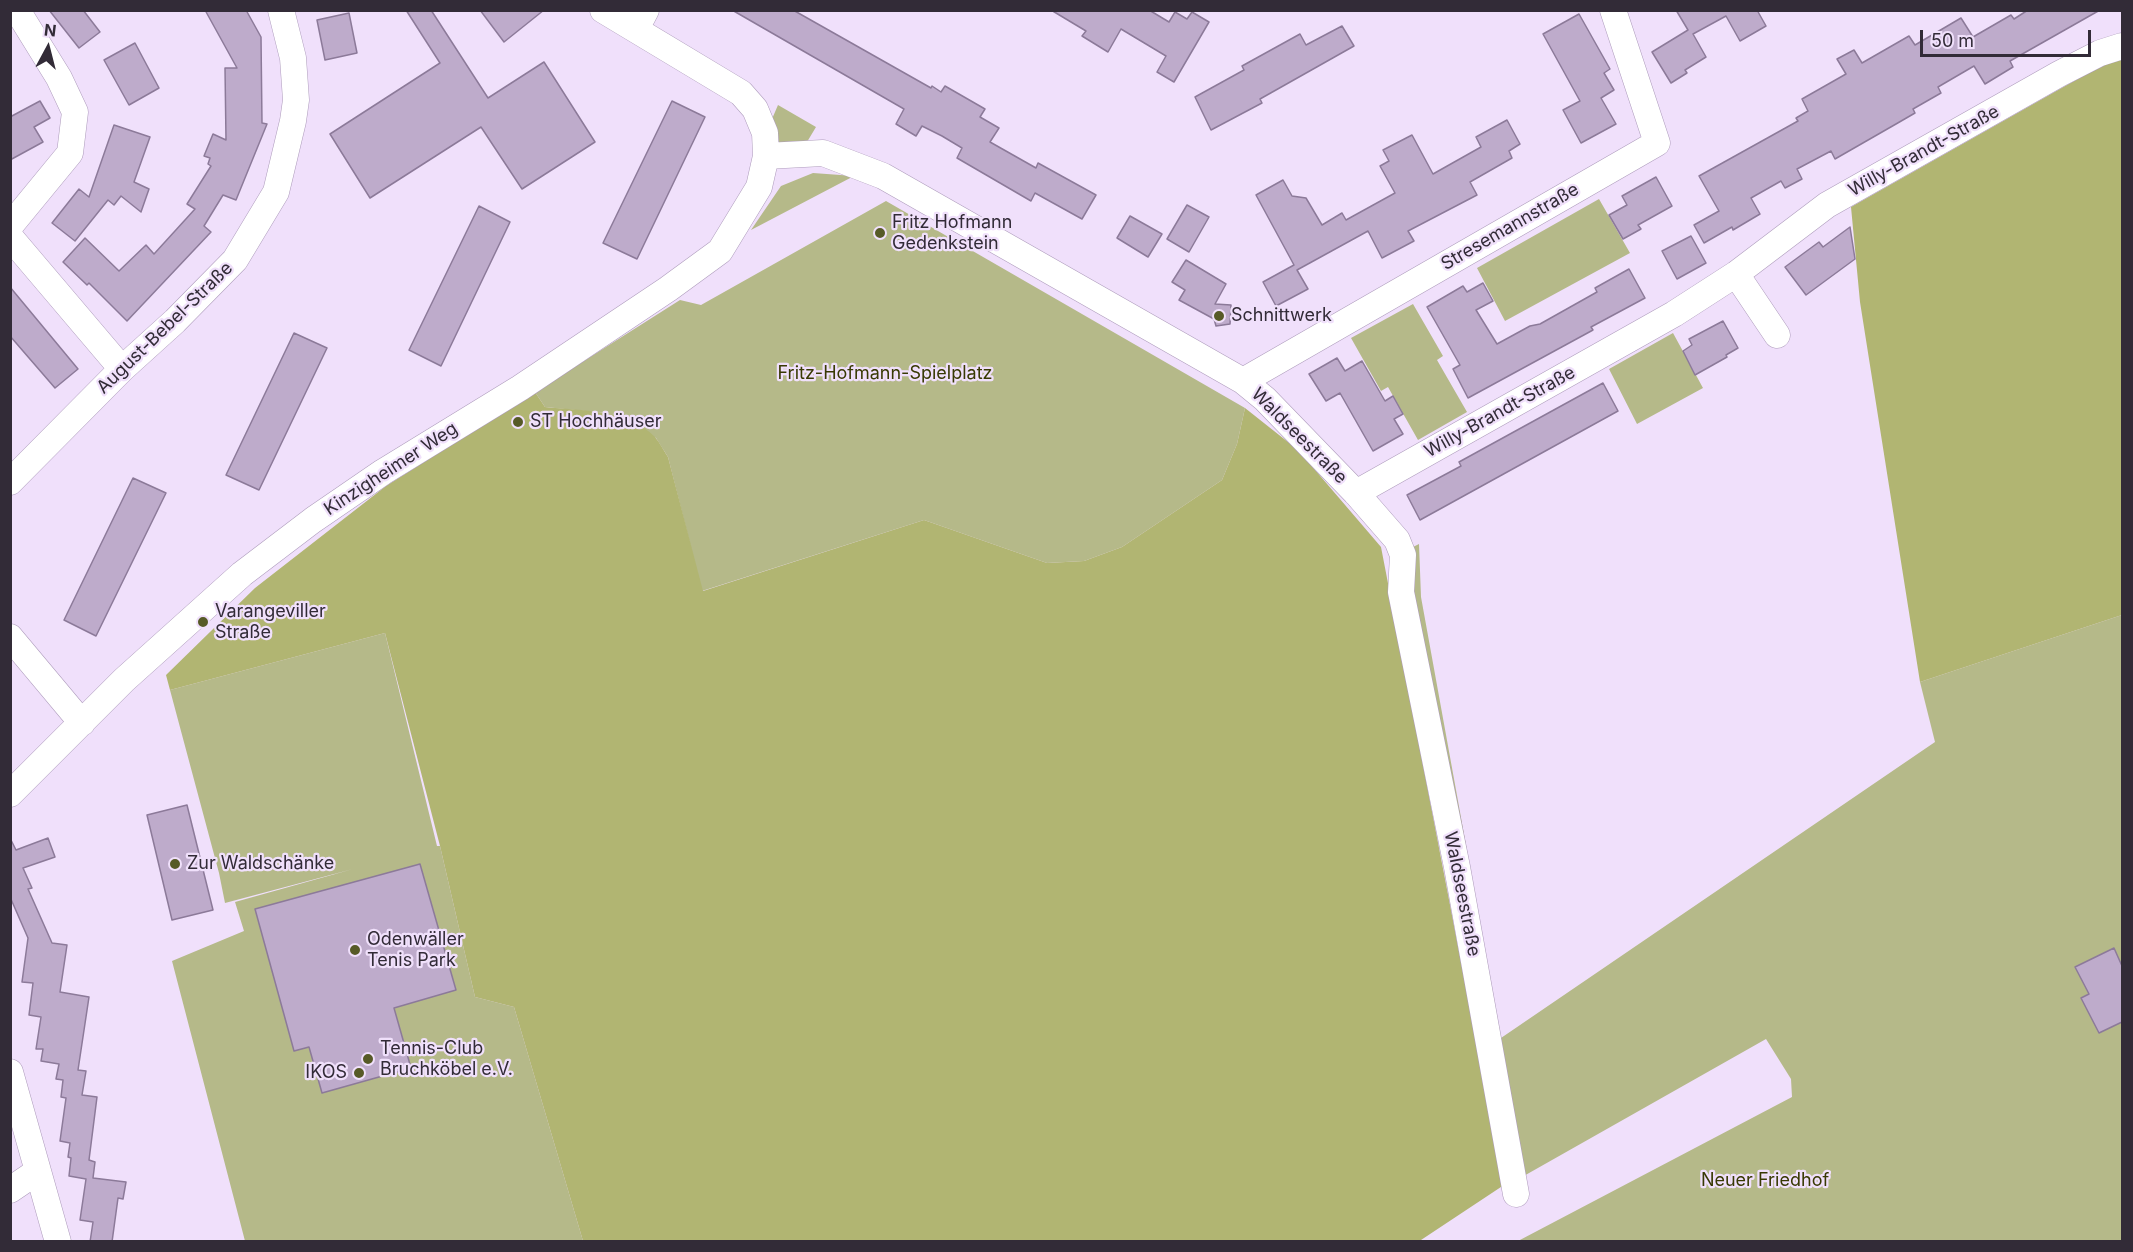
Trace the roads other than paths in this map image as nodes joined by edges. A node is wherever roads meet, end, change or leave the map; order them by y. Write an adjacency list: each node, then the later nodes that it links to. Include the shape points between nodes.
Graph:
1 (17, 10): 8 (street, via 75,112 69,153)
2 (281, 10): 12 (street, August-Bebel-Straße, via 293,57 296,100 276,192 235,260)
3 (603, 10): 5 (street)
4 (1613, 10): 13 (street, Stresemannstraße, via 1657,142)
5 (641, 20): 7 (street, via 741,93 755,108 765,133)
6 (2122, 46): 10 (street, Willy-Brandt-Straße, via 2059,74 1827,205)
7 (766, 156): 13 (street, Waldseestraße, via 823,153 883,176); 17 (street, Kinzigheimer Weg, via 759,187 720,251 549,369 313,520 242,574 123,680)
8 (10, 226)
9 (10, 237): 12 (street)
10 (1736, 274): 11 (street); 15 (street, Willy-Brandt-Straße, via 1674,314)
11 (1777, 335)
12 (122, 369): 14 (street, August-Bebel-Straße)
13 (1244, 381): 15 (street, Waldseestraße)
14 (10, 482)
15 (1356, 494): 22 (street, Waldseestraße, via 1397,540 1403,555 1401,592 1457,867)
16 (10, 637): 17 (street)
17 (82, 723): 18 (street, Kinzigheimer Weg)
18 (10, 794)
19 (10, 1072): 20 (street)
20 (38, 1171): 21 (street); 23 (street)
21 (10, 1190)
22 (1516, 1194)
23 (58, 1242)

